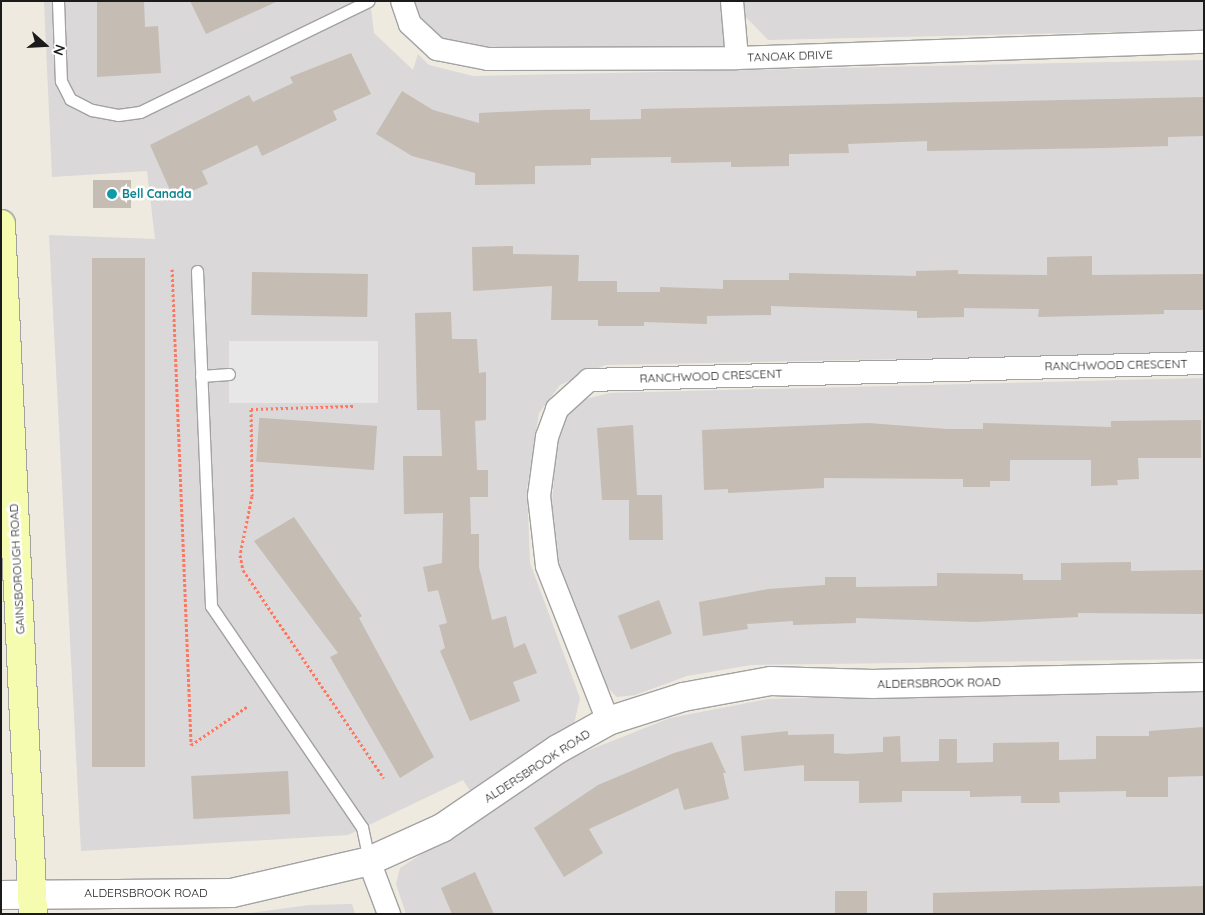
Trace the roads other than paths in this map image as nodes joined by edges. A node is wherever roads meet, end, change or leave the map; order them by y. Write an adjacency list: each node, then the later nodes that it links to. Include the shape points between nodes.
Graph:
1 (58, 1): 2 (lane, via 61,81 70,99 92,110 118,115 140,112)
2 (369, 1)
3 (402, 1): 6 (street, TANOAK DRIVE, via 410,24 438,49 488,59)
4 (732, 1): 6 (street)
5 (1204, 42): 6 (street, TANOAK DRIVE)
6 (737, 58)
7 (1, 224): 16 (main road, GAINSBOROUGH ROAD)
8 (197, 271): 11 (lane)
9 (1204, 363): 13 (street, RANCHWOOD CRESCENT, via 589,380 557,409 547,436 539,496 546,566)
10 (230, 374): 11 (lane)
11 (201, 376): 14 (lane, via 211,606 362,827)
12 (1204, 678): 13 (street, ALDERSBROOK ROAD, via 873,684 770,681 683,697)
13 (608, 722): 14 (street, ALDERSBROOK ROAD, via 558,749 442,828)
14 (369, 861): 16 (street, ALDERSBROOK ROAD, via 232,893); 17 (street)
15 (1, 895): 16 (street, ALDERSBROOK ROAD)
16 (33, 904)
17 (389, 914)

